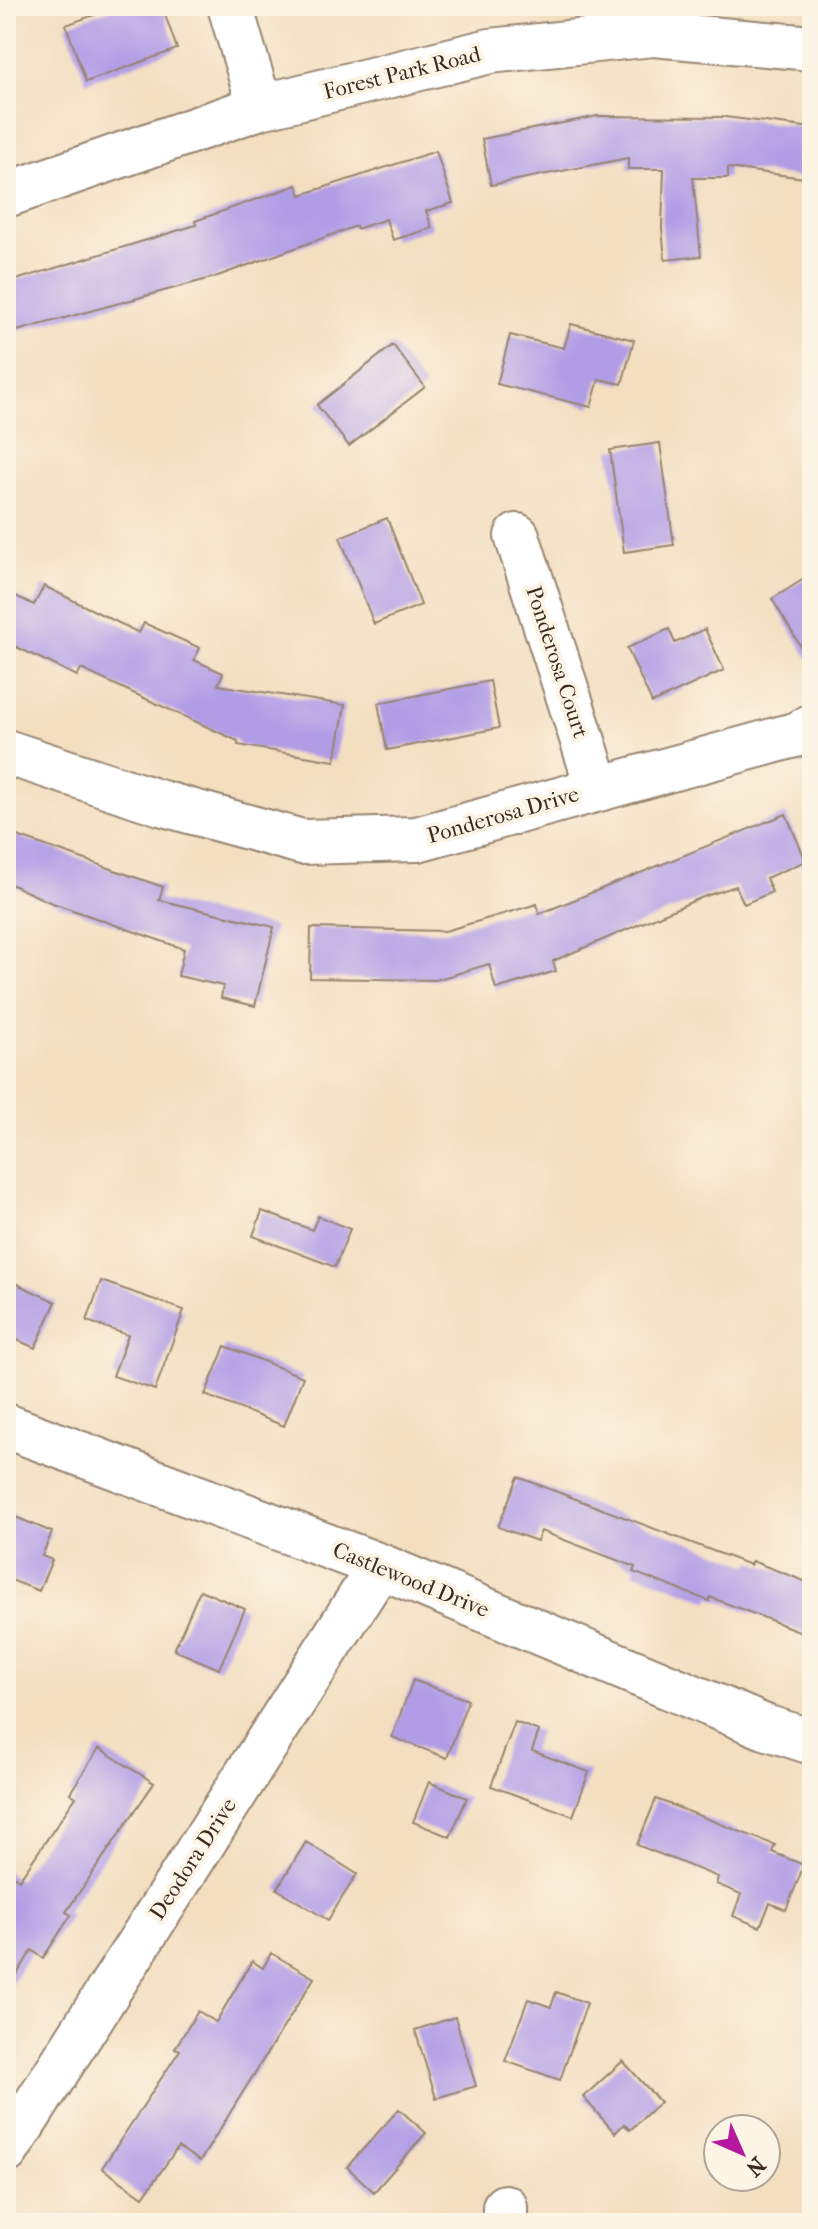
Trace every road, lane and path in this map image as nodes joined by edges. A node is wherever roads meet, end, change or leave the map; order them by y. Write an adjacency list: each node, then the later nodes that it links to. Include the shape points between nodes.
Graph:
1 (230, 6): 3 (street)
2 (812, 48): 3 (street, Forest Park Road, via 653,34 490,51)
3 (260, 107): 4 (street, Forest Park Road)
4 (6, 195)
5 (517, 536): 8 (street, Ponderosa Court)
6 (812, 726): 8 (street, Ponderosa Drive)
7 (6, 752): 8 (street, Ponderosa Drive, via 302,842 417,839)
8 (598, 788)
9 (6, 1426): 10 (street, Castlewood Drive)
10 (380, 1566): 11 (street, Castlewood Drive); 12 (street, Deodora Drive)
11 (812, 1742)
12 (6, 2151)

